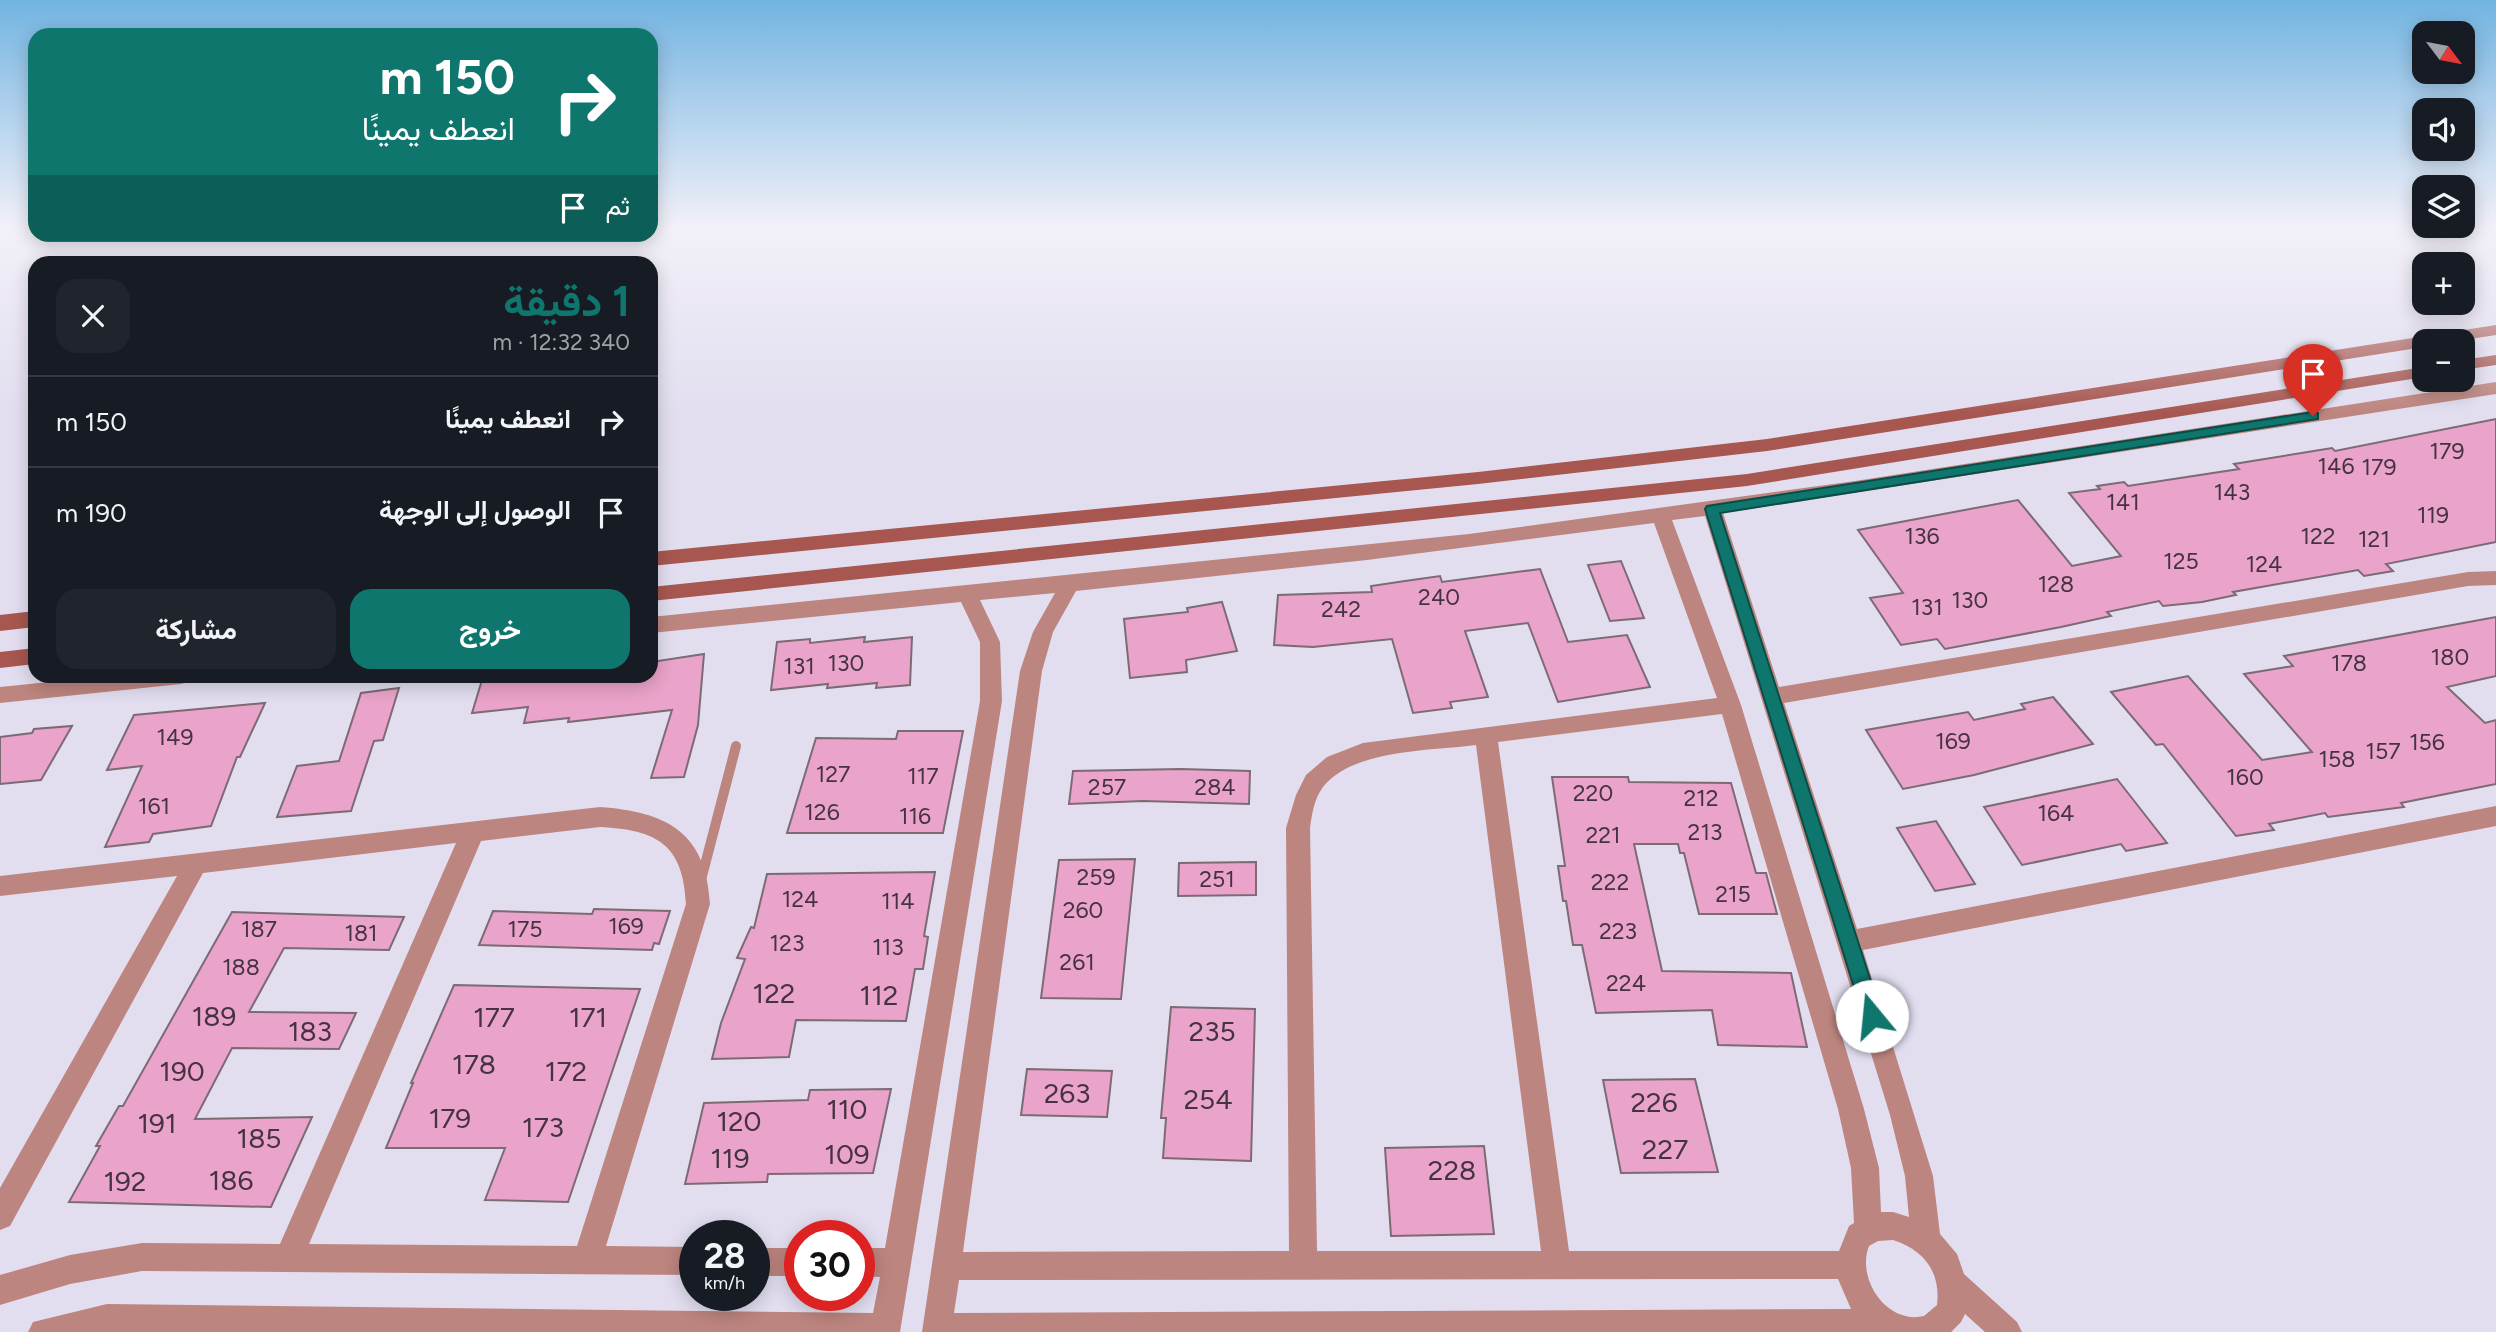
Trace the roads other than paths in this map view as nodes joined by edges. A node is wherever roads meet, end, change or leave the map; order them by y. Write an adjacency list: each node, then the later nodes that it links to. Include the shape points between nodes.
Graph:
1 (2496, 331): 2 (street)
2 (2475, 334)
3 (2412, 344): 9 (street, via 1768,445)
4 (2496, 360): 5 (street)
5 (2475, 363)
6 (2412, 374): 11 (street, via 1747,480)
7 (2496, 388): 8 (street)
8 (1712, 509): 10 (street); 24 (street)
9 (1117, 512): 11 (street); 12 (street)
10 (1661, 516): 14 (street); 25 (street)
11 (1120, 546): 15 (street)
12 (658, 558)
13 (2496, 578): 24 (street, via 2468,579)
14 (1069, 586): 16 (street); 27 (street, via 1037,651)
15 (658, 593)
16 (968, 596): 19 (street); 26 (street, via 990,642)
17 (28, 621): 18 (street)
18 (0, 623)
19 (658, 624)
20 (28, 657): 21 (street)
21 (0, 660)
22 (114, 683): 23 (street)
23 (0, 695)
24 (1771, 697): 35 (street)
25 (1730, 705): 28 (street); 37 (street, via 1859,1138)
26 (987, 725): 27 (street); 43 (street)
27 (1024, 726): 47 (street)
28 (1486, 735): 44 (street, via 1354,753 1312,782 1301,804); 45 (street)
29 (736, 746): 34 (lane)
30 (2496, 816): 35 (street)
31 (473, 831): 32 (street); 34 (street, via 600,817 647,822 682,845 694,863); 39 (street)
32 (196, 864): 33 (street); 36 (street)
33 (0, 886)
34 (699, 886): 40 (street, via 698,904)
35 (1849, 943): 38 (street, via 1912,1145)
36 (0, 1216)
37 (1868, 1229): 38 (street, via 1886,1224 1907,1228); 46 (street, via 1858,1237)
38 (1926, 1239): 48 (street, via 1940,1252)
39 (288, 1258): 40 (street); 49 (street, via 142,1257 72,1268)
40 (587, 1260): 41 (street)
41 (679, 1261)
42 (875, 1262): 43 (street)
43 (896, 1263): 52 (street)
44 (1303, 1265): 45 (street); 47 (street)
45 (1557, 1265): 46 (street)
46 (1850, 1265): 54 (street, via 1861,1298)
47 (946, 1266): 53 (street)
48 (1955, 1285): 54 (street, via 1951,1312 1933,1329); 56 (street)
49 (0, 1290)
50 (567, 1328): 52 (street); 55 (street, via 118,1319)
51 (1304, 1329): 53 (street); 54 (street)
52 (885, 1330)
53 (938, 1330)
54 (1907, 1330)
55 (43, 1332)
56 (2007, 1332)

